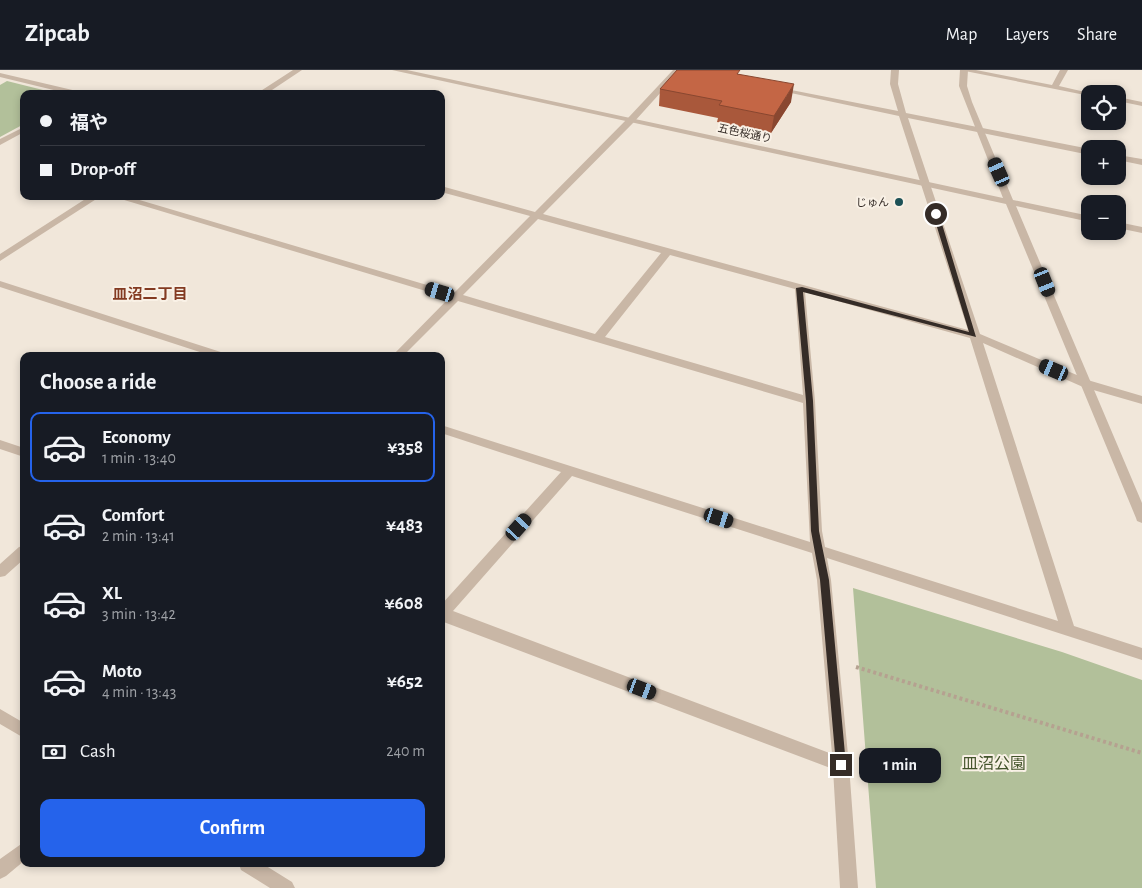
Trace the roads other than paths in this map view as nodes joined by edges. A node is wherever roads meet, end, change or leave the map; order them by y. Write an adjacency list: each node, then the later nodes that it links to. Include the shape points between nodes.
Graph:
1 (298, 70): 12 (street)
2 (396, 70): 17 (street, 五色桜通り)
3 (679, 70): 7 (street); 17 (street)
4 (895, 70): 16 (street, via 894,84)
5 (964, 70): 10 (street); 19 (street, via 963,86)
6 (1064, 70): 10 (street)
7 (690, 72)
8 (0, 75): 11 (street)
9 (766, 87): 16 (street)
10 (1055, 87): 13 (street)
11 (64, 90)
12 (266, 90)
13 (1081, 92)
14 (1126, 101): 15 (street)
15 (1142, 104)
16 (903, 114): 19 (street); 24 (street)
17 (631, 120): 24 (street, 五色桜通り); 29 (street)
18 (20, 130): 20 (street)
19 (980, 130): 21 (street); 28 (street)
20 (0, 142)
21 (1081, 150)
22 (1126, 159): 23 (street)
23 (1142, 162)
24 (926, 183): 28 (street, 五色桜通り); 38 (street)
25 (445, 189): 29 (street)
26 (91, 200): 34 (street)
27 (129, 200): 37 (street)
28 (1012, 202): 30 (street, 五色桜通り); 42 (street)
29 (536, 215): 33 (street); 37 (street)
30 (1081, 217)
31 (1126, 227): 32 (street)
32 (1142, 230)
33 (667, 252): 36 (street); 39 (street)
34 (0, 258)
35 (0, 284): 40 (street)
36 (800, 288): 38 (street); 44 (street)
37 (457, 297): 39 (street); 41 (street)
38 (973, 335): 42 (street); 55 (street)
39 (598, 338): 44 (street)
40 (211, 352)
41 (401, 352)
42 (1087, 384): 43 (street); 49 (street)
43 (1142, 400)
44 (809, 401): 50 (street, via 815,531)
45 (445, 430): 48 (street)
46 (0, 444): 47 (street)
47 (20, 452)
48 (569, 471): 50 (street); 53 (street)
49 (1142, 518)
50 (819, 550): 55 (street); 59 (street)
51 (20, 554): 52 (street)
52 (0, 572)
53 (445, 611)
54 (445, 615): 59 (street)
55 (1068, 631): 56 (street)
56 (1142, 654)
57 (0, 716): 58 (street)
58 (20, 728)
59 (841, 765): 64 (street)
60 (20, 853): 62 (street)
61 (252, 867): 63 (street)
62 (0, 870)
63 (286, 888)
64 (849, 888)

